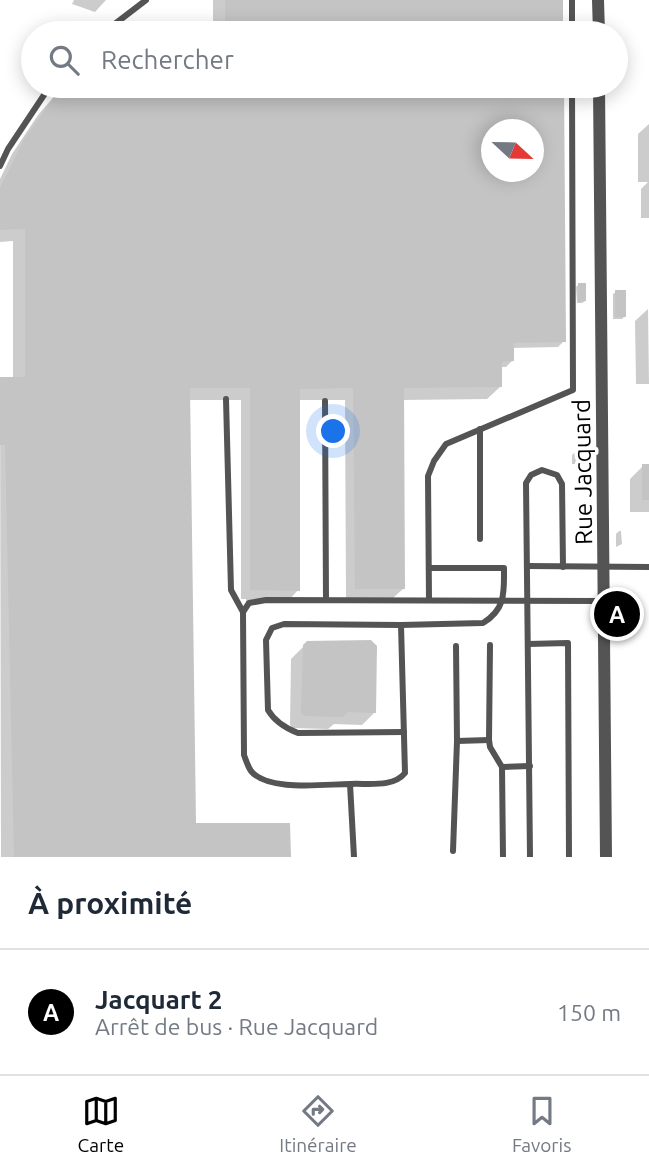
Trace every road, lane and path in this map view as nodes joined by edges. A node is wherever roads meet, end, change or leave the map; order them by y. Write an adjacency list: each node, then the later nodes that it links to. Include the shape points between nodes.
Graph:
1 (146, 0): 4 (lane)
2 (572, 0): 5 (lane)
3 (598, 0): 6 (street)
4 (119, 21)
5 (572, 21)
6 (599, 21)
7 (42, 98): 10 (lane)
8 (572, 98): 13 (lane, via 573,390)
9 (599, 98): 19 (street, Rue Jacquard)
10 (0, 166)
11 (226, 399): 25 (lane, via 231,590)
12 (325, 401): 20 (lane)
13 (480, 429): 14 (lane); 18 (lane, via 446,444 428,476)
14 (480, 539)
15 (527, 566): 16 (lane); 16 (lane, via 526,483 542,470 557,475 562,484); 23 (lane)
16 (563, 567): 19 (lane)
17 (649, 567): 19 (lane)
18 (429, 568): 21 (lane); 22 (lane, via 504,568)
19 (605, 568): 24 (street, Rue Jacquard)
20 (326, 600): 21 (lane); 25 (lane, via 266,600 249,603)
21 (429, 600): 22 (lane)
22 (504, 600): 23 (lane); 26 (lane, via 484,623)
23 (527, 600): 24 (lane); 27 (lane)
24 (605, 601): 41 (street, Rue Jacquard)
25 (243, 612): 35 (lane, via 244,755 252,771 263,780 284,785)
26 (401, 625): 30 (lane); 30 (lane, via 284,624 272,628 266,640 268,709 286,729 298,733)
27 (528, 644): 33 (lane); 40 (lane, via 568,643)
28 (490, 645): 31 (lane)
29 (456, 646): 32 (lane)
30 (404, 732): 35 (lane, via 405,773 400,780)
31 (489, 740): 32 (lane); 34 (lane)
32 (457, 741): 36 (lane)
33 (530, 766): 34 (lane); 39 (lane)
34 (502, 767): 38 (lane)
35 (350, 784): 37 (lane)
36 (453, 851)
37 (354, 857)
38 (503, 857)
39 (530, 857)
40 (569, 857)
41 (606, 857)

